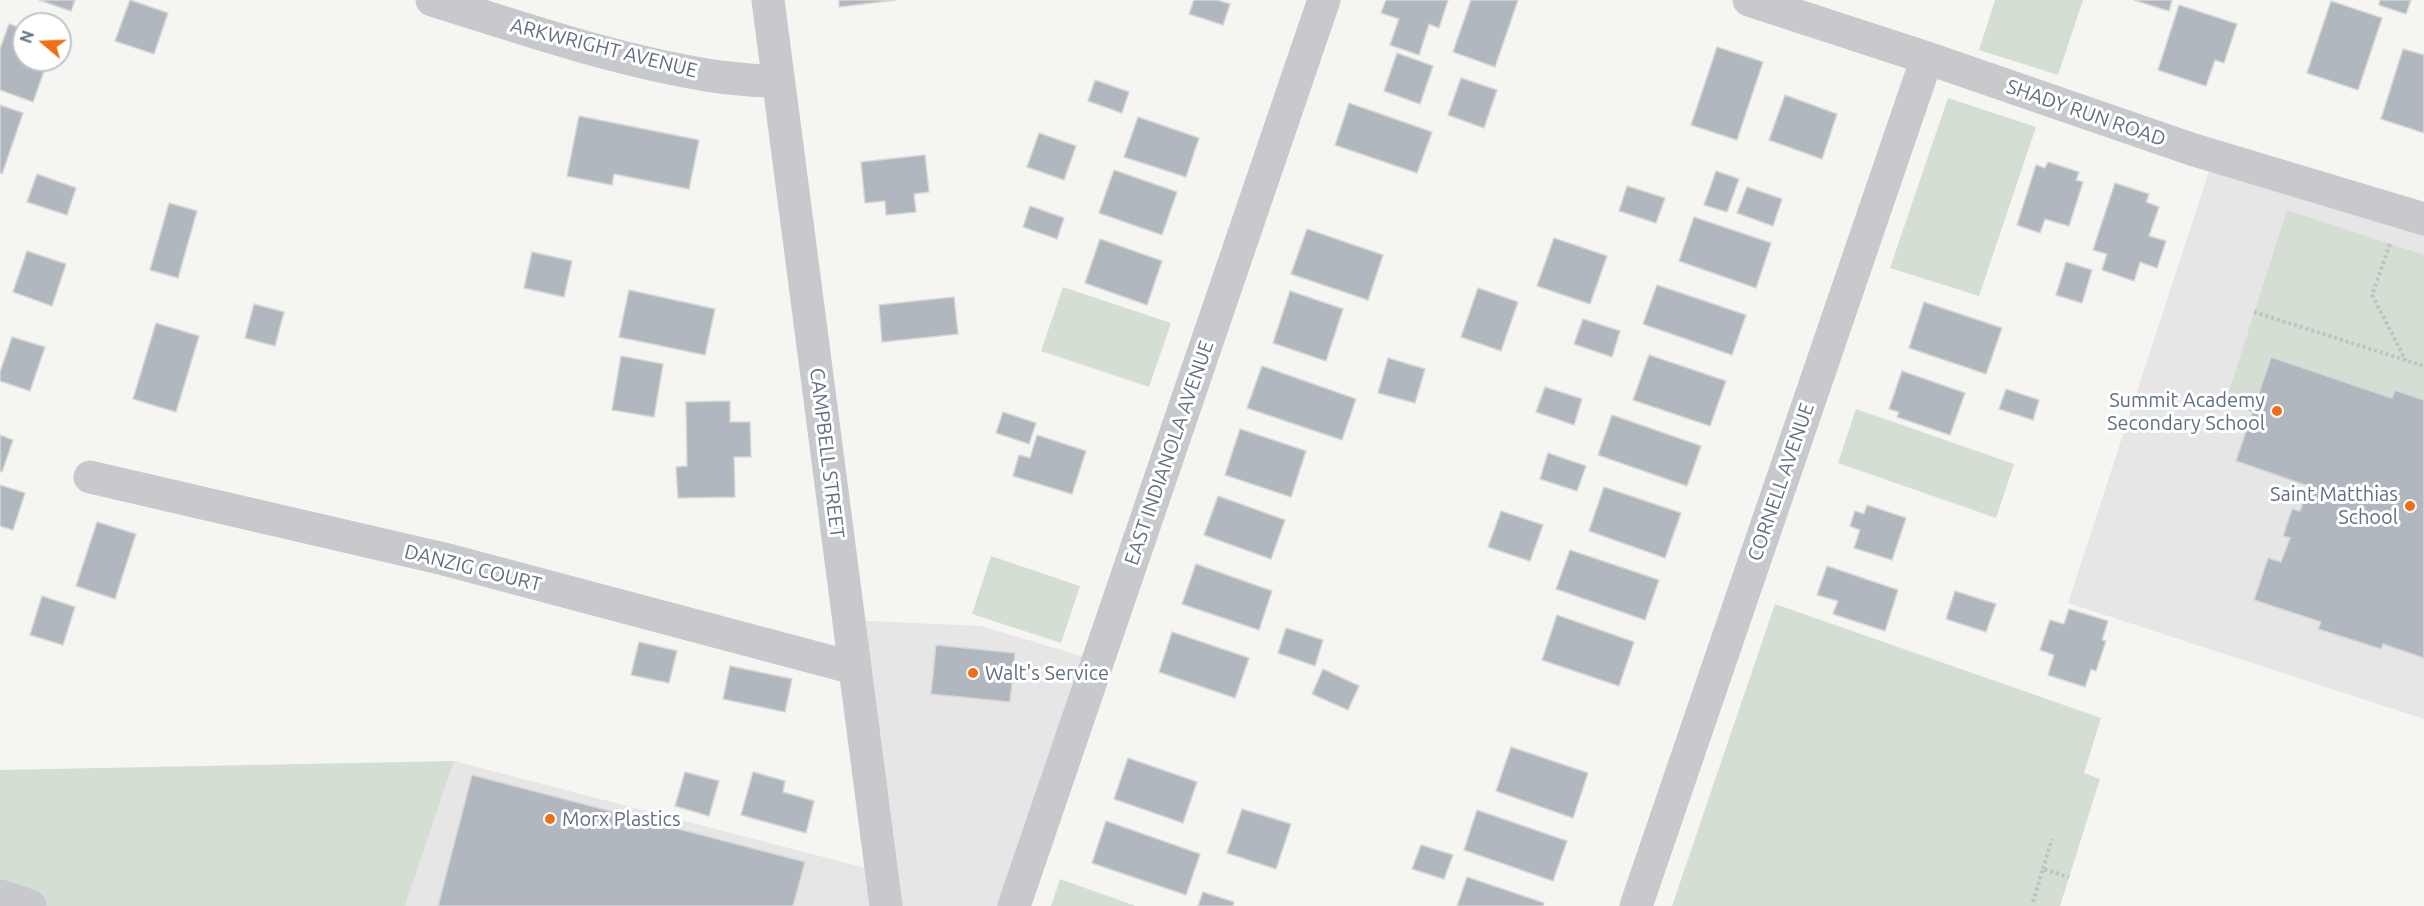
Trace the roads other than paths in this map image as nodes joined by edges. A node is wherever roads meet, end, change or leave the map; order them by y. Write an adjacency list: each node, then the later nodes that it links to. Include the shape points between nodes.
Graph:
1 (432, 0): 6 (street, ARKWRIGHT AVENUE, via 627,58 703,75)
2 (768, 0): 6 (street, CAMPBELL STREET)
3 (1324, 0): 13 (street, EAST INDIANOLA AVENUE)
4 (1749, 0): 5 (street, SHADY RUN ROAD)
5 (1927, 58): 7 (street, SHADY RUN ROAD, via 2191,149); 14 (street, CORNELL AVENUE)
6 (778, 82): 9 (street, CAMPBELL STREET)
7 (2424, 219)
8 (90, 477): 9 (street, DANZIG COURT, via 444,559)
9 (854, 668): 12 (street, CAMPBELL STREET)
10 (0, 896): 11 (street)
11 (30, 906)
12 (885, 906)
13 (1014, 906)
14 (1636, 906)

